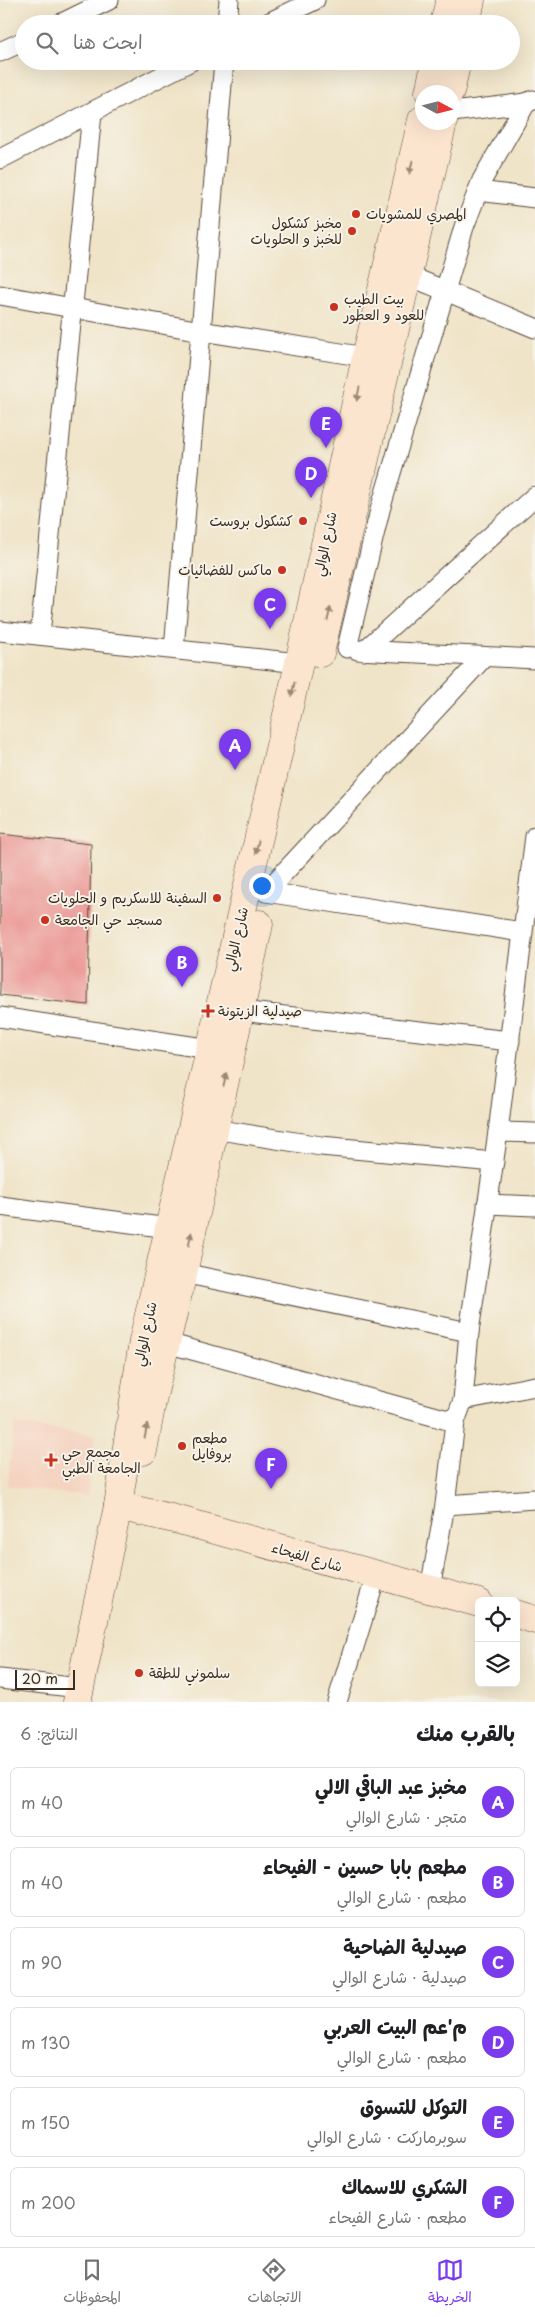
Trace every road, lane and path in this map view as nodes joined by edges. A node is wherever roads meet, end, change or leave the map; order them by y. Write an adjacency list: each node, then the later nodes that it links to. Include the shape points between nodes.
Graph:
1 (109, 0): 6 (street)
2 (229, 0): 7 (street)
3 (315, 0): 8 (street)
4 (450, 0): 9 (street)
5 (471, 0): 10 (street)
6 (78, 15)
7 (228, 15)
8 (284, 15)
9 (446, 15)
10 (468, 15)
11 (15, 45): 12 (street)
12 (0, 52)
13 (174, 70): 21 (street)
14 (223, 70): 32 (street)
15 (434, 70): 17 (street)
16 (455, 70): 18 (street)
17 (431, 85)
18 (452, 85)
19 (530, 101): 20 (street); 25 (street)
20 (460, 111)
21 (92, 113): 24 (street); 30 (street)
22 (420, 130): 33 (street, شارع الوالي, one-way to 33)
23 (441, 130): 27 (street, شارع الوالي)
24 (0, 159)
25 (478, 191): 26 (street); 28 (street)
26 (535, 198)
27 (406, 275): 28 (street); 37 (street, شارع الوالي, one-way to 27)
28 (446, 290): 31 (street); 37 (street, via 380,510)
29 (0, 295): 30 (street)
30 (72, 307): 32 (street); 36 (street)
31 (535, 328)
32 (200, 331): 33 (street); 38 (street)
33 (366, 357): 41 (street, شارع الوالي, one-way to 41)
34 (535, 496): 37 (street)
35 (0, 631): 36 (street)
36 (40, 635): 38 (street)
37 (344, 648): 39 (street); 44 (street, شارع الوالي)
38 (174, 649): 41 (street)
39 (484, 657): 40 (street); 44 (street)
40 (535, 659)
41 (299, 662): 49 (street, شارع الوالي, one-way to 49)
42 (535, 836): 43 (street)
43 (534, 855): 45 (street)
44 (266, 892): 45 (street); 46 (street, شارع الوالي)
45 (522, 932): 48 (street)
46 (240, 1011): 48 (street); 50 (street, شارع الوالي, one-way to 46)
47 (0, 1017): 49 (street)
48 (510, 1041): 51 (street)
49 (210, 1049): 57 (street, شارع الوالي)
50 (213, 1129): 53 (street, via 321,1146); 58 (street, شارع الوالي, one-way to 50)
51 (498, 1132): 52 (street); 53 (street)
52 (535, 1133)
53 (494, 1162): 54 (street)
54 (487, 1204): 56 (street); 59 (street)
55 (0, 1206): 57 (street)
56 (535, 1206)
57 (169, 1228): 66 (street, شارع الوالي, via 138,1368)
58 (183, 1272): 59 (street); 60 (street, شارع الوالي)
59 (468, 1332): 62 (street)
60 (167, 1343): 63 (street); 66 (street, شارع الوالي, one-way to 60)
61 (535, 1386): 62 (street)
62 (463, 1400): 63 (street)
63 (455, 1422): 65 (street)
64 (535, 1498): 65 (street)
65 (445, 1505): 68 (street)
66 (127, 1508): 67 (street, شارع الفيحاء); 73 (street, شارع الوالي)
67 (376, 1576): 68 (street, شارع الفيحاء); 74 (street)
68 (430, 1589): 69 (street, شارع الفيحاء)
69 (475, 1602)
70 (520, 1615): 71 (street)
71 (535, 1620)
72 (0, 1679): 73 (street)
73 (84, 1697)
74 (337, 1702)

